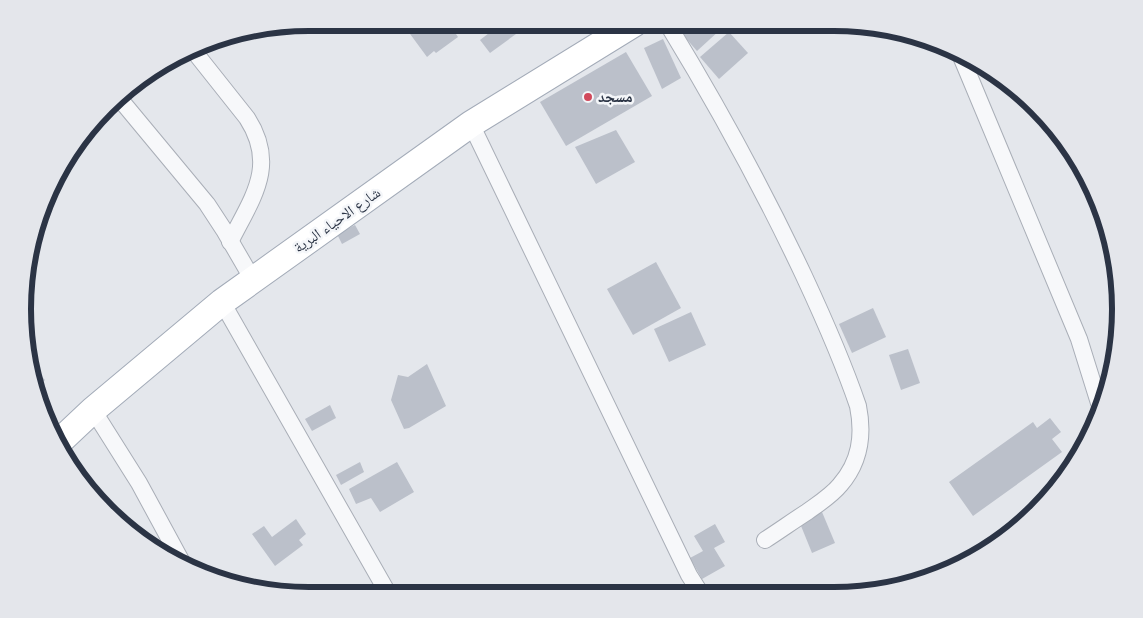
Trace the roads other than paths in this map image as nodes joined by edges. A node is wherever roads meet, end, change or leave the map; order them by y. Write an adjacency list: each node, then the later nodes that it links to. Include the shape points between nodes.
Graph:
1 (622, 31): 6 (main road, شارع الاحياء البرية)
2 (672, 31): 13 (street, via 745,156 779,224 820,310 858,406 861,440 849,472 826,498)
3 (197, 55): 7 (street, via 248,118 262,152 257,189)
4 (964, 63): 10 (street, via 1079,339)
5 (123, 103): 7 (street, via 198,192)
6 (472, 124): 8 (main road, شارع الاحياء البرية); 16 (street)
7 (230, 242): 8 (street)
8 (253, 280): 9 (main road, شارع الاحياء البرية)
9 (222, 302): 11 (main road, شارع الاحياء البرية); 15 (street)
10 (1097, 397)
11 (93, 410): 12 (main road, شارع الاحياء البرية); 14 (street, via 139,483)
12 (63, 438)
13 (765, 540)
14 (177, 554)
15 (384, 587)
16 (696, 587)

